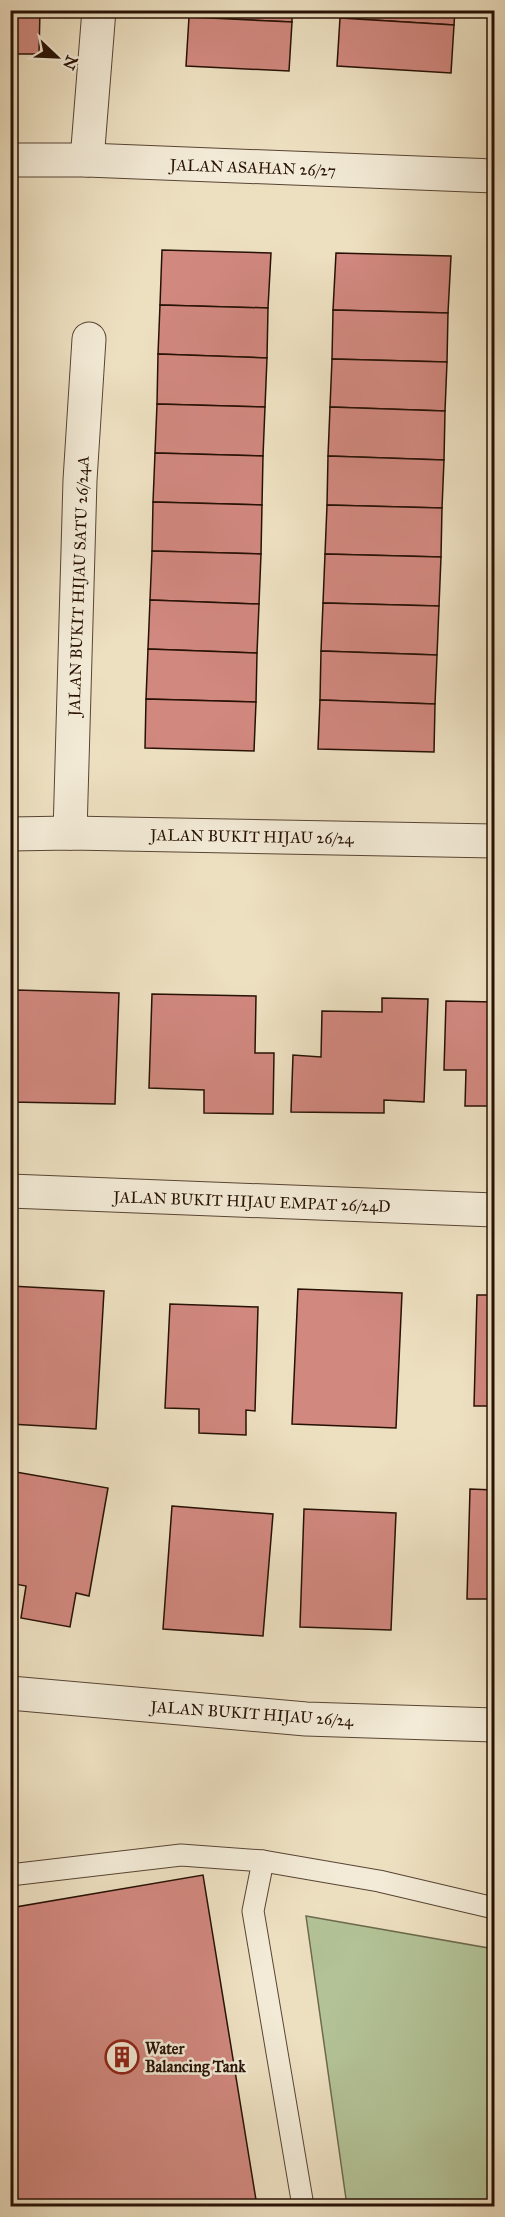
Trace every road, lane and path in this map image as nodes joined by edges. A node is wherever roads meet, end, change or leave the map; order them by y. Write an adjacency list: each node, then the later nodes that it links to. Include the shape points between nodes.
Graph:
1 (99, 10): 3 (street)
2 (10, 160): 3 (street, JALAN ASAHAN 26/27)
3 (87, 160): 4 (street, JALAN ASAHAN 26/27)
4 (495, 176)
5 (89, 339): 6 (street, JALAN BUKIT HIJAU SATU 26/24A, via 80,480)
6 (70, 832): 7 (street, JALAN BUKIT HIJAU 26/24); 8 (street, JALAN BUKIT HIJAU 26/24)
7 (10, 834)
8 (495, 841)
9 (10, 1191): 10 (street, JALAN BUKIT HIJAU EMPAT 26/24D)
10 (495, 1210)
11 (10, 1693): 12 (street, JALAN BUKIT HIJAU 26/24, via 306,1719)
12 (495, 1725)
13 (263, 1861): 14 (lane, via 182,1855); 15 (lane, via 379,1881); 16 (lane, via 253,1911)
14 (10, 1875)
15 (495, 1908)
16 (303, 2206)

